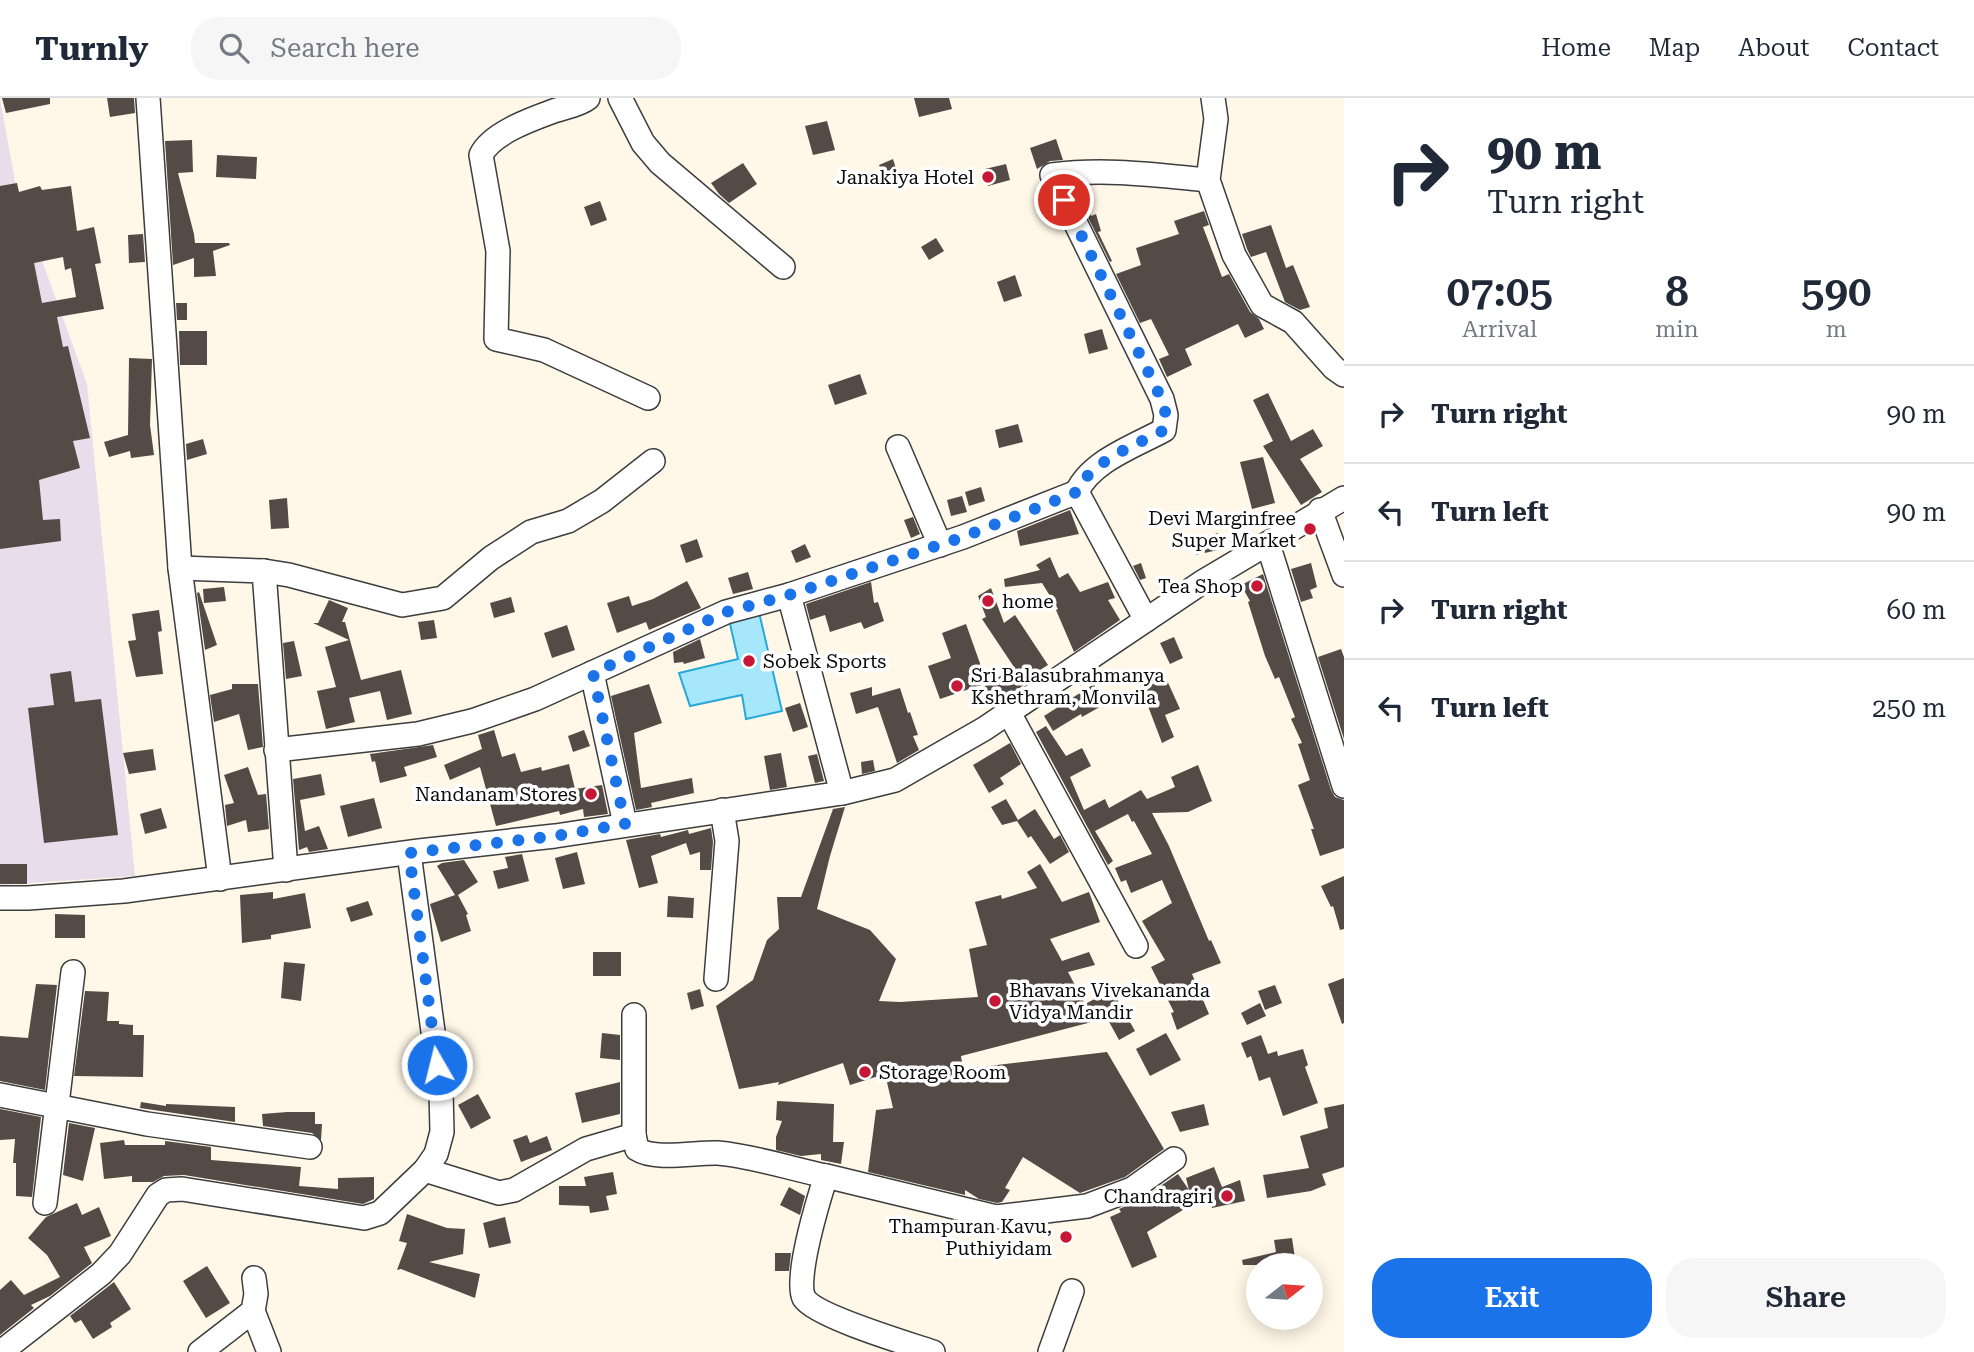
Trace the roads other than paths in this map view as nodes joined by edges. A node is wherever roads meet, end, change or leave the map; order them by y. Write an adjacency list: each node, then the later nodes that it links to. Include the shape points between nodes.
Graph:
1 (148, 98): 16 (street)
2 (588, 98): 8 (street, via 496,137 481,155 498,251 496,339 544,350)
3 (620, 98): 6 (street, via 643,143 660,163)
4 (1217, 99): 5 (street)
5 (1208, 180): 7 (street, via 1234,255 1262,305 1293,322); 11 (street, via 1115,171 1052,174 1166,415 1164,430 1092,469)
6 (783, 267)
7 (1344, 375)
8 (648, 398)
9 (898, 447): 15 (street)
10 (653, 461): 17 (street, via 568,521 531,531 443,598 402,605)
11 (1077, 492): 15 (street); 20 (street)
12 (1344, 498): 13 (street)
13 (1320, 510): 14 (street); 18 (street)
14 (1268, 544): 20 (street); 24 (street)
15 (940, 545): 19 (street)
16 (180, 568): 17 (street); 30 (street)
17 (264, 571): 23 (street)
18 (1344, 575)
19 (789, 595): 21 (street, via 726,612); 25 (street)
20 (1146, 620): 22 (street)
21 (593, 673): 23 (street, via 472,721 418,734); 27 (street)
22 (1009, 711): 25 (street, via 895,780); 32 (street)
23 (276, 750): 29 (street)
24 (1344, 786)
25 (842, 793): 26 (street)
26 (723, 810): 27 (street); 34 (street, via 727,841)
27 (625, 824): 28 (street)
28 (409, 853): 29 (street); 41 (street, via 441,1091 442,1132 436,1154)
29 (286, 870): 30 (street)
30 (220, 878): 31 (street, via 124,891)
31 (0, 898)
32 (1136, 946)
33 (73, 972): 37 (street)
34 (716, 979)
35 (634, 1015): 38 (street)
36 (0, 1095): 37 (street)
37 (57, 1106): 39 (street); 43 (street)
38 (634, 1135): 41 (street, via 586,1149 514,1190 499,1193); 42 (street, via 642,1153 720,1153)
39 (310, 1147)
40 (1174, 1160): 42 (street, via 1132,1189 1087,1206 996,1217)
41 (425, 1170): 47 (street, via 380,1213 364,1218 166,1190 101,1274)
42 (826, 1176): 50 (street, via 803,1274 805,1299 819,1310)
43 (45, 1203)
44 (254, 1278): 46 (street)
45 (1072, 1291): 51 (street)
46 (253, 1311): 48 (street); 49 (street)
47 (1, 1352)
48 (200, 1352)
49 (269, 1352)
50 (933, 1352)
51 (1050, 1352)

